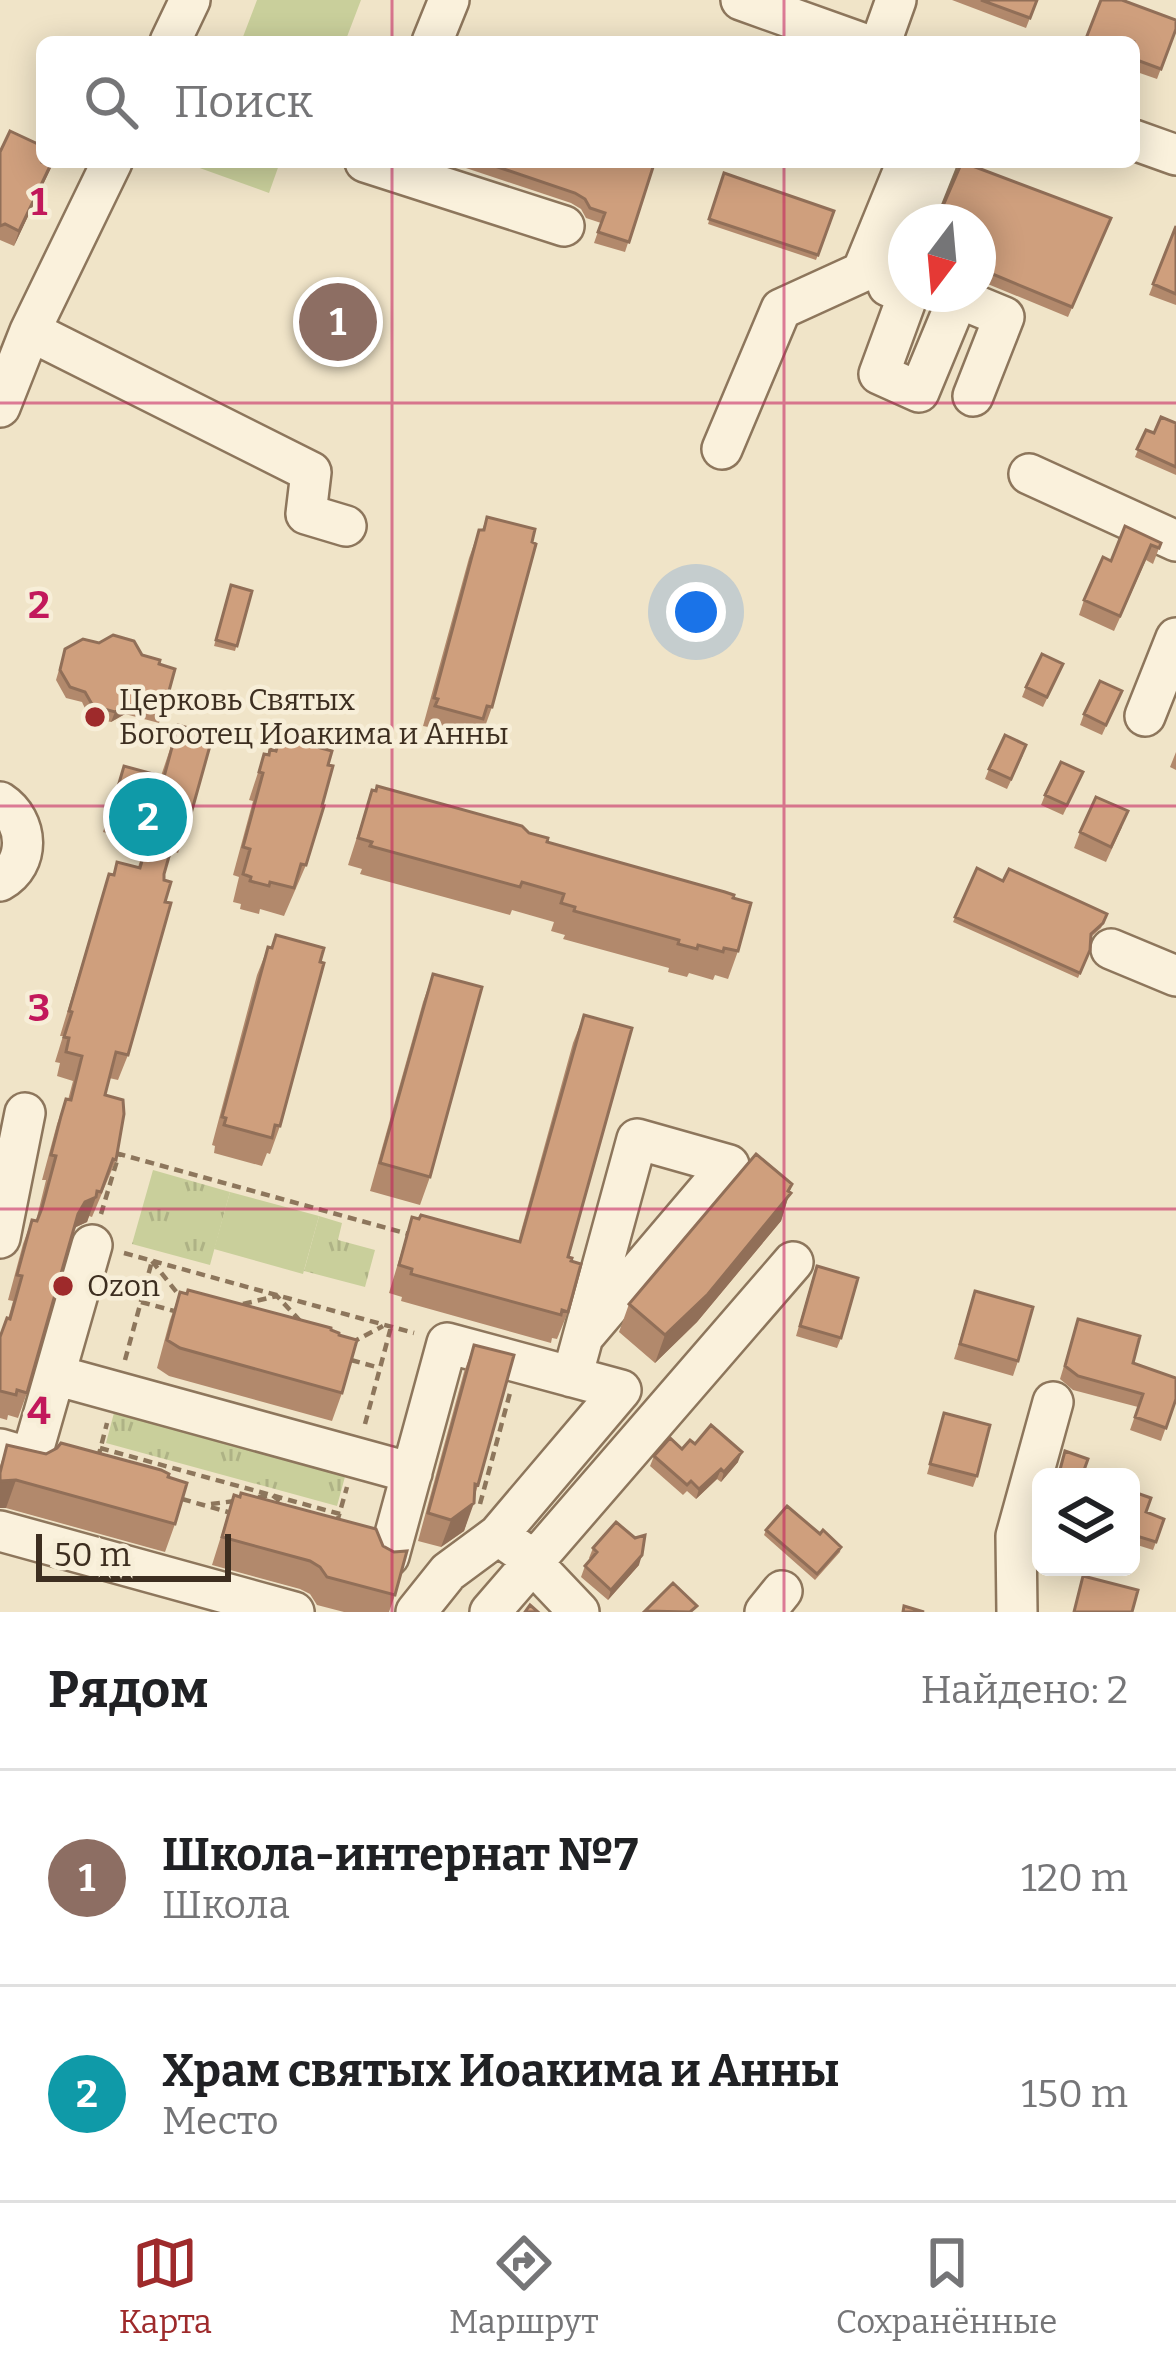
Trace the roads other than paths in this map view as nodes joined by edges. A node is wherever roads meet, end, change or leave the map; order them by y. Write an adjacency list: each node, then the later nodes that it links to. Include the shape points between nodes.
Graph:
1 (190, 0): 5 (street)
2 (448, 0): 6 (street)
3 (741, 0): 7 (street)
4 (896, 0): 8 (street)
5 (173, 36)
6 (434, 36)
7 (842, 36)
8 (883, 36)
9 (1140, 142): 10 (street)
10 (1176, 154)
11 (109, 168): 20 (street)
12 (383, 168): 16 (street)
13 (905, 168): 23 (street, via 862,272 781,309)
14 (936, 168): 15 (street)
15 (920, 204)
16 (565, 226)
17 (902, 312): 18 (street, via 879,374 919,392)
18 (952, 312)
19 (992, 312): 21 (street, via 1004,317)
20 (30, 332): 22 (street); 25 (street, via 311,472 307,514)
21 (973, 396)
22 (0, 407)
23 (722, 449)
24 (1029, 474): 26 (street)
25 (346, 526)
26 (1176, 541)
27 (1176, 638): 28 (street)
28 (1145, 716)
29 (0, 802): 30 (street, via 23,835 18,864)
30 (0, 880)
31 (1111, 949): 32 (street)
32 (1176, 976)
33 (25, 1113): 34 (street)
34 (0, 1238)
35 (92, 1245): 38 (street)
36 (793, 1262): 46 (street)
37 (583, 1336): 37 (street, via 637,1139 729,1165 612,1302); 39 (street)
38 (55, 1375): 41 (street, via 31,1458); 42 (street)
39 (572, 1377): 42 (street, via 447,1343); 44 (street, via 621,1390)
40 (1053, 1402): 51 (street, via 1016,1536)
41 (0, 1449)
42 (412, 1473): 45 (street)
43 (0, 1531): 47 (street)
44 (498, 1535): 46 (street); 48 (street, via 448,1572)
45 (389, 1556)
46 (531, 1564): 49 (street); 50 (street)
47 (293, 1612)
48 (416, 1612)
49 (490, 1612)
50 (579, 1612)
51 (1017, 1612)

